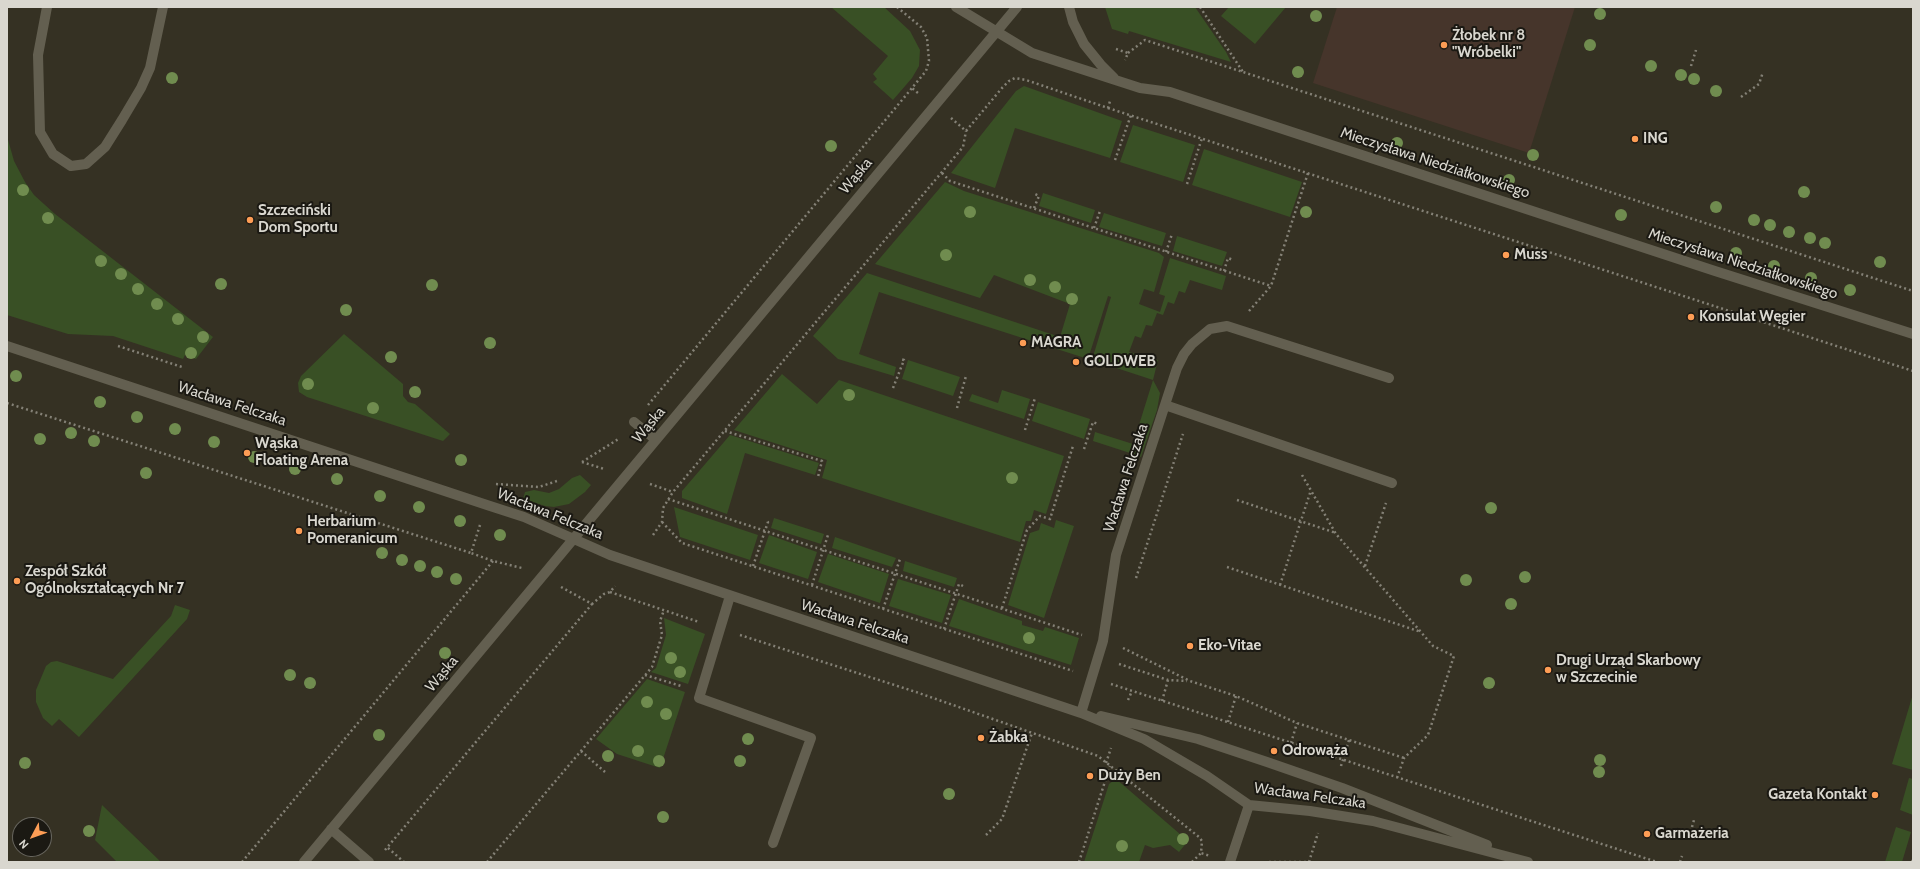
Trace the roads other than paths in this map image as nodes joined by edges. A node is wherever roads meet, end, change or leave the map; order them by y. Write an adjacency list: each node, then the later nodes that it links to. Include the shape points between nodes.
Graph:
1 (47, 7): 2 (street, via 38,55 40,132 54,154 70,166 86,164 105,147 141,88 150,68)
2 (163, 7)
3 (956, 7): 6 (street, Mieczysława Niedziałkowskiego)
4 (1017, 7): 6 (street, Wąska)
5 (1069, 7): 7 (street, via 1084,44)
6 (995, 32): 7 (street, Mieczysława Niedziałkowskiego, via 1032,53); 13 (street, Wąska)
7 (1118, 81): 8 (street, Mieczysława Niedziałkowskiego, via 1140,88 1170,92)
8 (1913, 334)
9 (7, 346): 15 (street, Wacława Felczaka, via 524,517)
10 (1389, 378): 11 (street, Wacława Felczaka, via 1234,328 1218,327 1205,333 1192,344 1180,360)
11 (1165, 405): 14 (street); 17 (street, Wacława Felczaka, via 1116,555 1103,641)
12 (634, 422): 13 (street)
13 (656, 440): 15 (street, Wąska)
14 (1392, 483)
15 (574, 540): 16 (street, Wacława Felczaka); 19 (street, Wąska)
16 (730, 596): 17 (street, Wacława Felczaka); 20 (street, via 699,698 811,738)
17 (1081, 713): 18 (street, Wacława Felczaka, via 1144,739 1207,776); 24 (street, via 1198,739 1267,762 1342,788)
18 (1249, 805): 23 (street); 24 (street, Wacława Felczaka, via 1373,821)
19 (331, 829): 21 (street, Wąska); 22 (street)
20 (773, 843)
21 (304, 862)
22 (369, 862)
23 (1230, 862)
24 (1528, 862)

